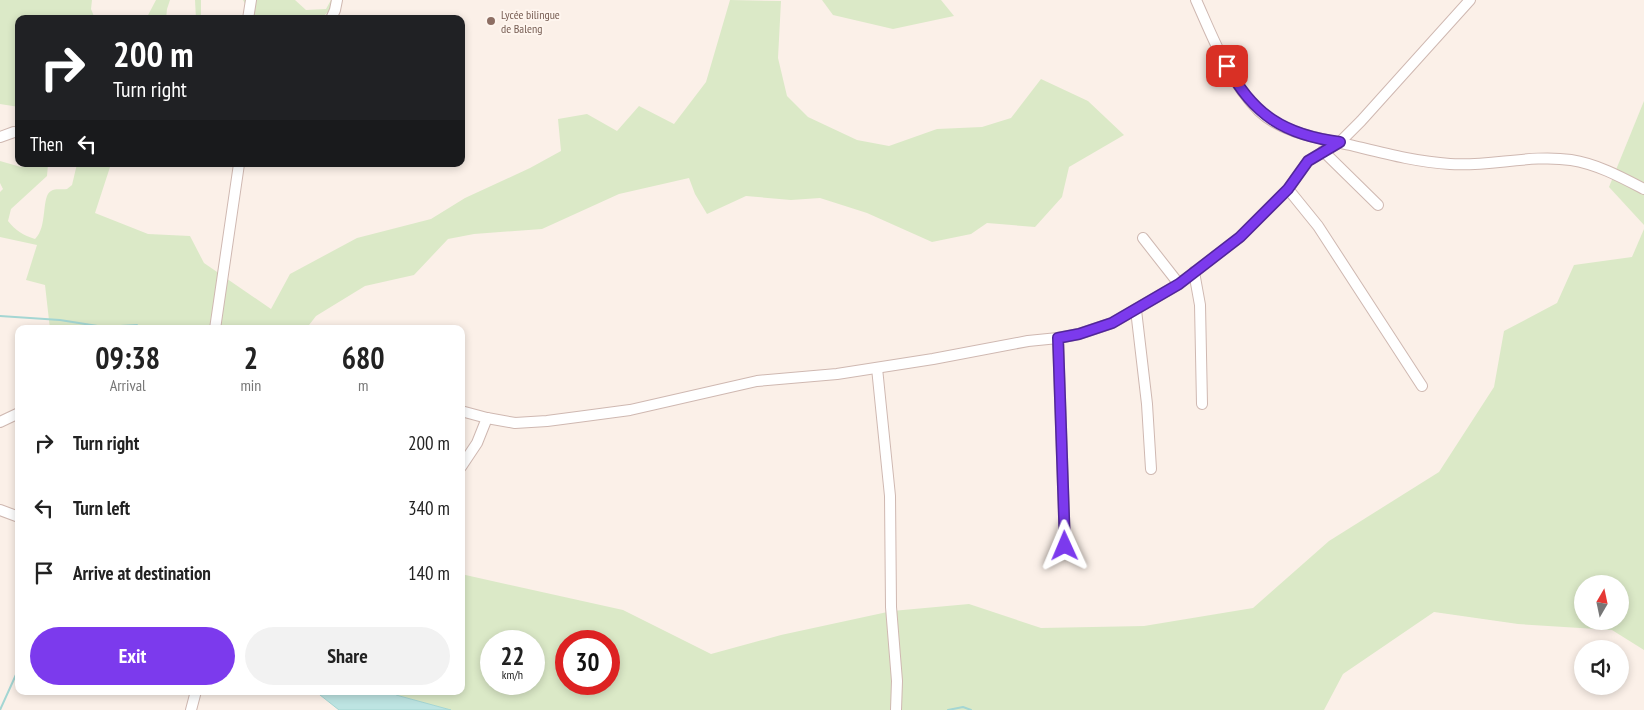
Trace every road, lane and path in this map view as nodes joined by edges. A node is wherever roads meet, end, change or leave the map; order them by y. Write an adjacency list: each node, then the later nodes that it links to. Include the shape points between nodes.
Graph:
1 (251, 0): 5 (street)
2 (337, 0): 6 (street)
3 (1196, 0): 9 (street, via 1234,78 1260,112 1301,133)
4 (1470, 0): 9 (street)
5 (249, 15)
6 (333, 15)
7 (14, 132): 8 (street)
8 (0, 137)
9 (1340, 142): 10 (street); 13 (street, via 1398,157 1451,164 1571,160 1598,167)
10 (1323, 151): 12 (street, via 1308,161); 14 (street)
11 (240, 167): 19 (street)
12 (1288, 189): 16 (street, via 1240,237); 22 (street, via 1318,226)
13 (1644, 189)
14 (1378, 204)
15 (1143, 238): 17 (street)
16 (1194, 272): 17 (street); 23 (street, via 1200,305)
17 (1179, 284): 18 (street)
18 (1136, 310): 20 (street, via 1112,323); 29 (street)
19 (216, 325)
20 (1058, 338): 21 (street); 32 (street)
21 (877, 368): 26 (street, via 758,381 630,410 547,422 515,423); 35 (street, via 890,496)
22 (1422, 386)
23 (1202, 404)
24 (465, 412): 26 (street)
25 (15, 415): 27 (street)
26 (487, 418): 28 (street, via 477,443)
27 (0, 422)
28 (465, 460)
29 (1151, 468)
30 (0, 510): 31 (street)
31 (15, 516)
32 (1065, 546)
33 (195, 695): 34 (street)
34 (191, 710)
35 (896, 710)

